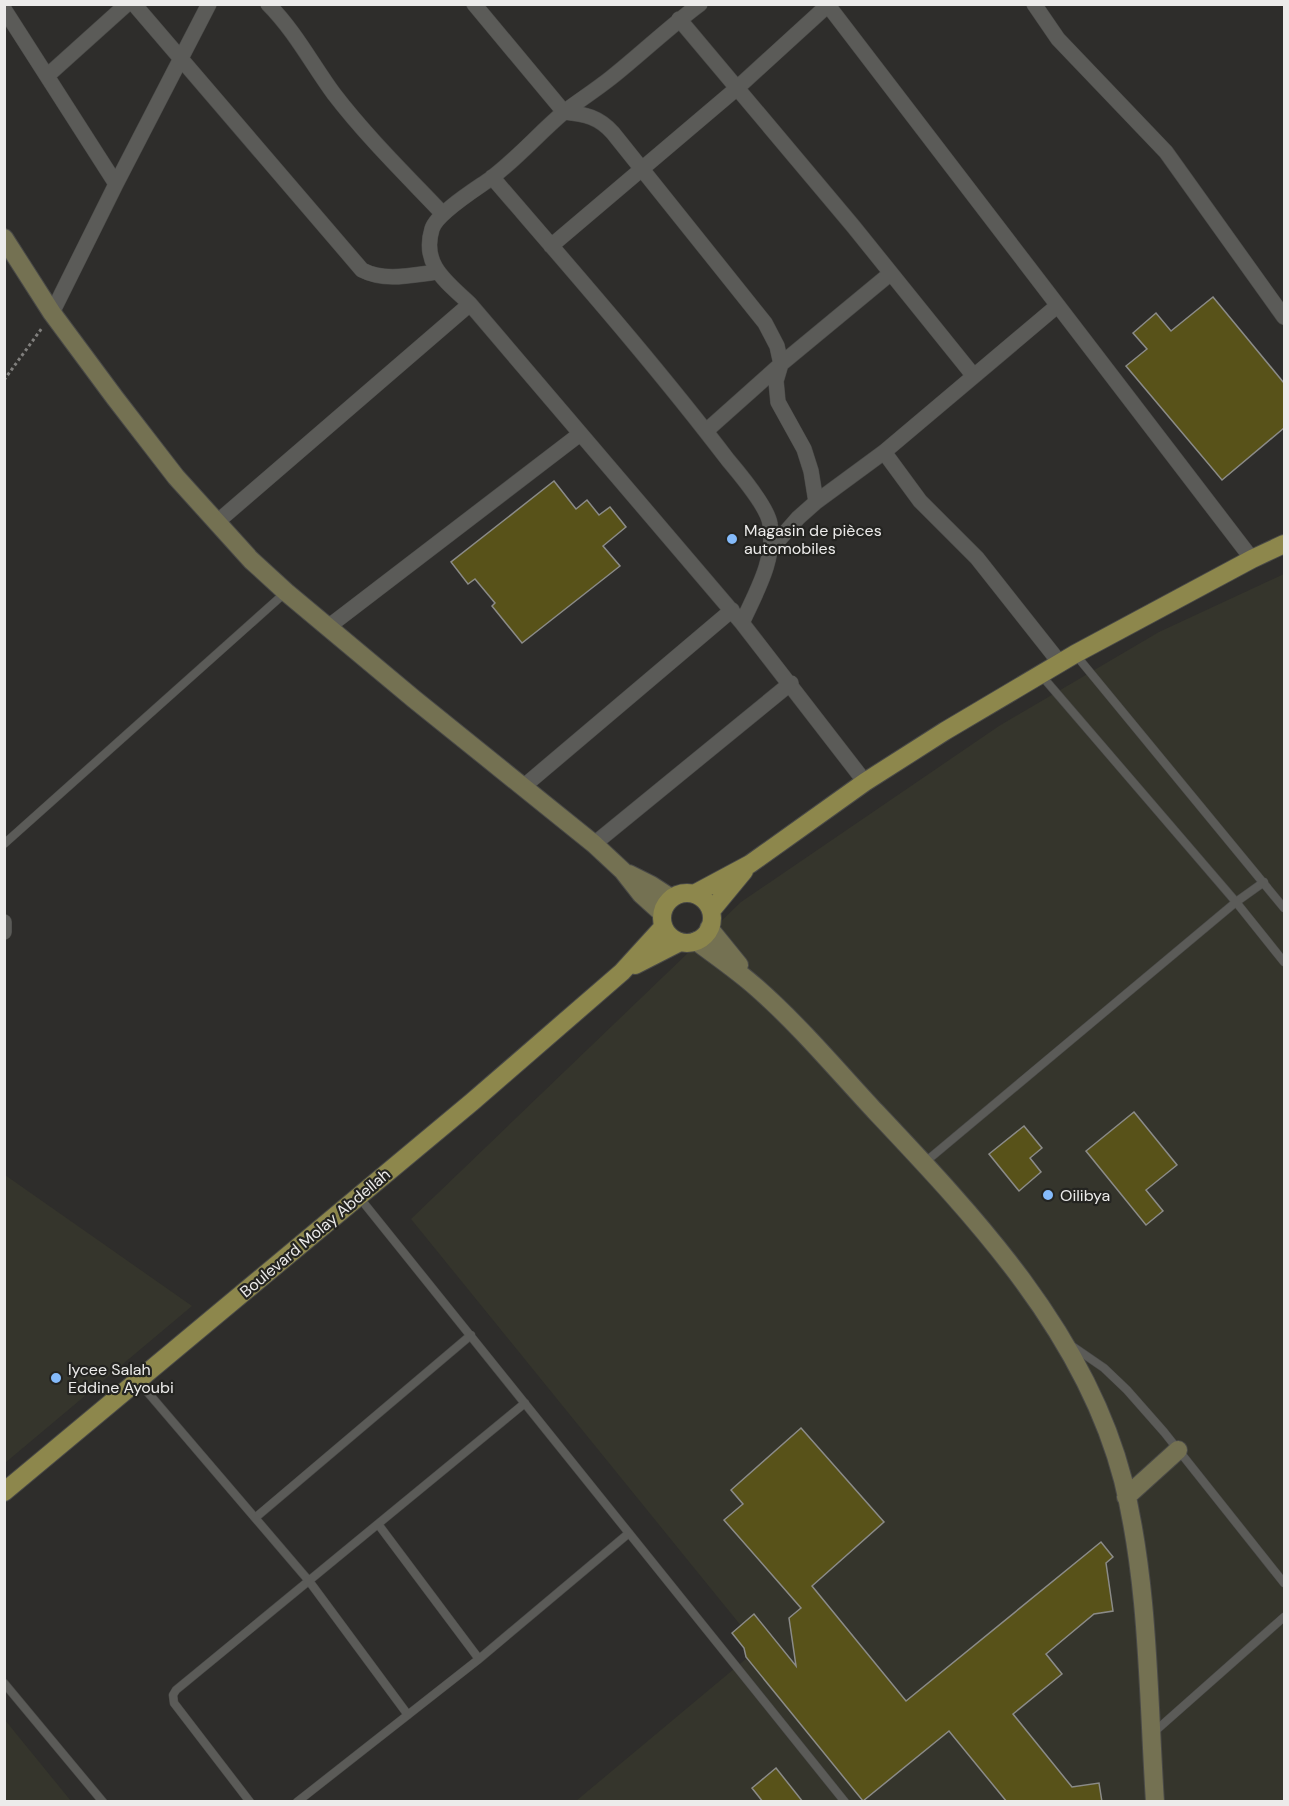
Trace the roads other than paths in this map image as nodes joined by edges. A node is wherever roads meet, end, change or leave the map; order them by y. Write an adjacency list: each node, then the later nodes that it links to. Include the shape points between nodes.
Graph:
1 (127, 4): 12 (street)
2 (134, 4): 11 (street)
3 (209, 4): 11 (street)
4 (268, 4): 18 (street, via 307,51 333,93)
5 (474, 4): 14 (street)
6 (700, 4): 10 (street)
7 (1034, 4): 26 (street, via 1058,39 1166,152)
8 (827, 5): 13 (street); 24 (street)
9 (4, 9): 12 (street)
10 (679, 19): 13 (street); 14 (street)
11 (180, 60): 17 (street); 21 (street, via 362,270 387,278)
12 (47, 76): 17 (street)
13 (736, 89): 15 (street); 22 (street)
14 (564, 112): 15 (street, via 583,114 604,123); 16 (street)
15 (644, 169): 20 (street); 27 (street, via 765,323)
16 (492, 177): 18 (street); 20 (street)
17 (116, 184): 25 (street)
18 (443, 214): 21 (street, via 432,227 431,262)
19 (4, 238): 25 (main road)
20 (551, 246): 29 (street)
21 (437, 272): 23 (street)
22 (891, 273): 27 (street); 28 (street)
23 (470, 304): 30 (street); 33 (street)
24 (1057, 306): 28 (street); 36 (street)
25 (52, 313): 33 (main road, via 176,477)
26 (1284, 317)
27 (781, 364): 29 (street); 32 (street, via 776,381 777,402 804,449)
28 (973, 375): 31 (street)
29 (706, 430): 35 (street, via 770,521)
30 (580, 434): 38 (street); 40 (street)
31 (884, 452): 32 (street); 41 (street, via 920,501)
32 (816, 502): 35 (street)
33 (216, 523): 37 (main road)
34 (1284, 544): 36 (main road)
35 (770, 550): 39 (street, via 762,581)
36 (1252, 559): 41 (main road)
37 (286, 592): 40 (main road); 46 (lane)
38 (732, 610): 39 (street); 45 (street)
39 (742, 623): 43 (street)
40 (328, 627): 45 (main road)
41 (1067, 659): 42 (main road); 49 (lane)
42 (1040, 675): 44 (main road); 51 (lane)
43 (790, 683): 44 (street); 47 (street)
44 (865, 782): 48 (main road)
45 (523, 787): 47 (main road)
46 (4, 844)
47 (594, 844): 53 (main road, via 623,871 651,885)
48 (750, 864): 50 (main road); 54 (main road)
49 (1264, 882): 51 (lane); 52 (lane)
50 (694, 894): 53 (main road, via 686,893); 54 (main road, via 701,898)
51 (1236, 902): 58 (lane); 61 (lane)
52 (1284, 908)
53 (666, 913): 57 (main road, via 667,934); 59 (main road)
54 (710, 920): 57 (main road, via 706,934); 60 (main road)
55 (4, 922): 56 (street)
56 (4, 932)
57 (688, 942): 59 (main road); 60 (main road)
58 (1284, 962)
59 (622, 972): 62 (main road, Boulevard Molay Abdellah)
60 (756, 988): 61 (main road)
61 (924, 1163): 64 (main road, via 1010,1264)
62 (359, 1196): 63 (lane); 65 (main road, Boulevard Molay Abdellah)
63 (471, 1335): 66 (lane); 70 (lane)
64 (1065, 1341): 67 (lane, via 1104,1368); 69 (main road, via 1106,1427)
65 (138, 1381): 68 (main road, Boulevard Molay Abdellah); 70 (lane)
66 (525, 1403): 71 (lane); 72 (lane)
67 (1179, 1450): 69 (main road); 74 (lane)
68 (4, 1492)
69 (1126, 1497): 79 (main road, via 1144,1619)
70 (255, 1518): 73 (lane)
71 (378, 1524): 73 (lane); 76 (lane)
72 (629, 1533): 76 (lane); 83 (lane)
73 (309, 1581): 78 (lane); 81 (lane, via 173,1695 174,1703)
74 (1284, 1583)
75 (1284, 1617): 79 (lane)
76 (479, 1659): 78 (lane)
77 (4, 1683): 80 (lane)
78 (408, 1714): 82 (lane)
79 (1151, 1735): 84 (main road)
80 (103, 1802)
81 (250, 1802)
82 (297, 1802)
83 (845, 1802)
84 (1155, 1802)

